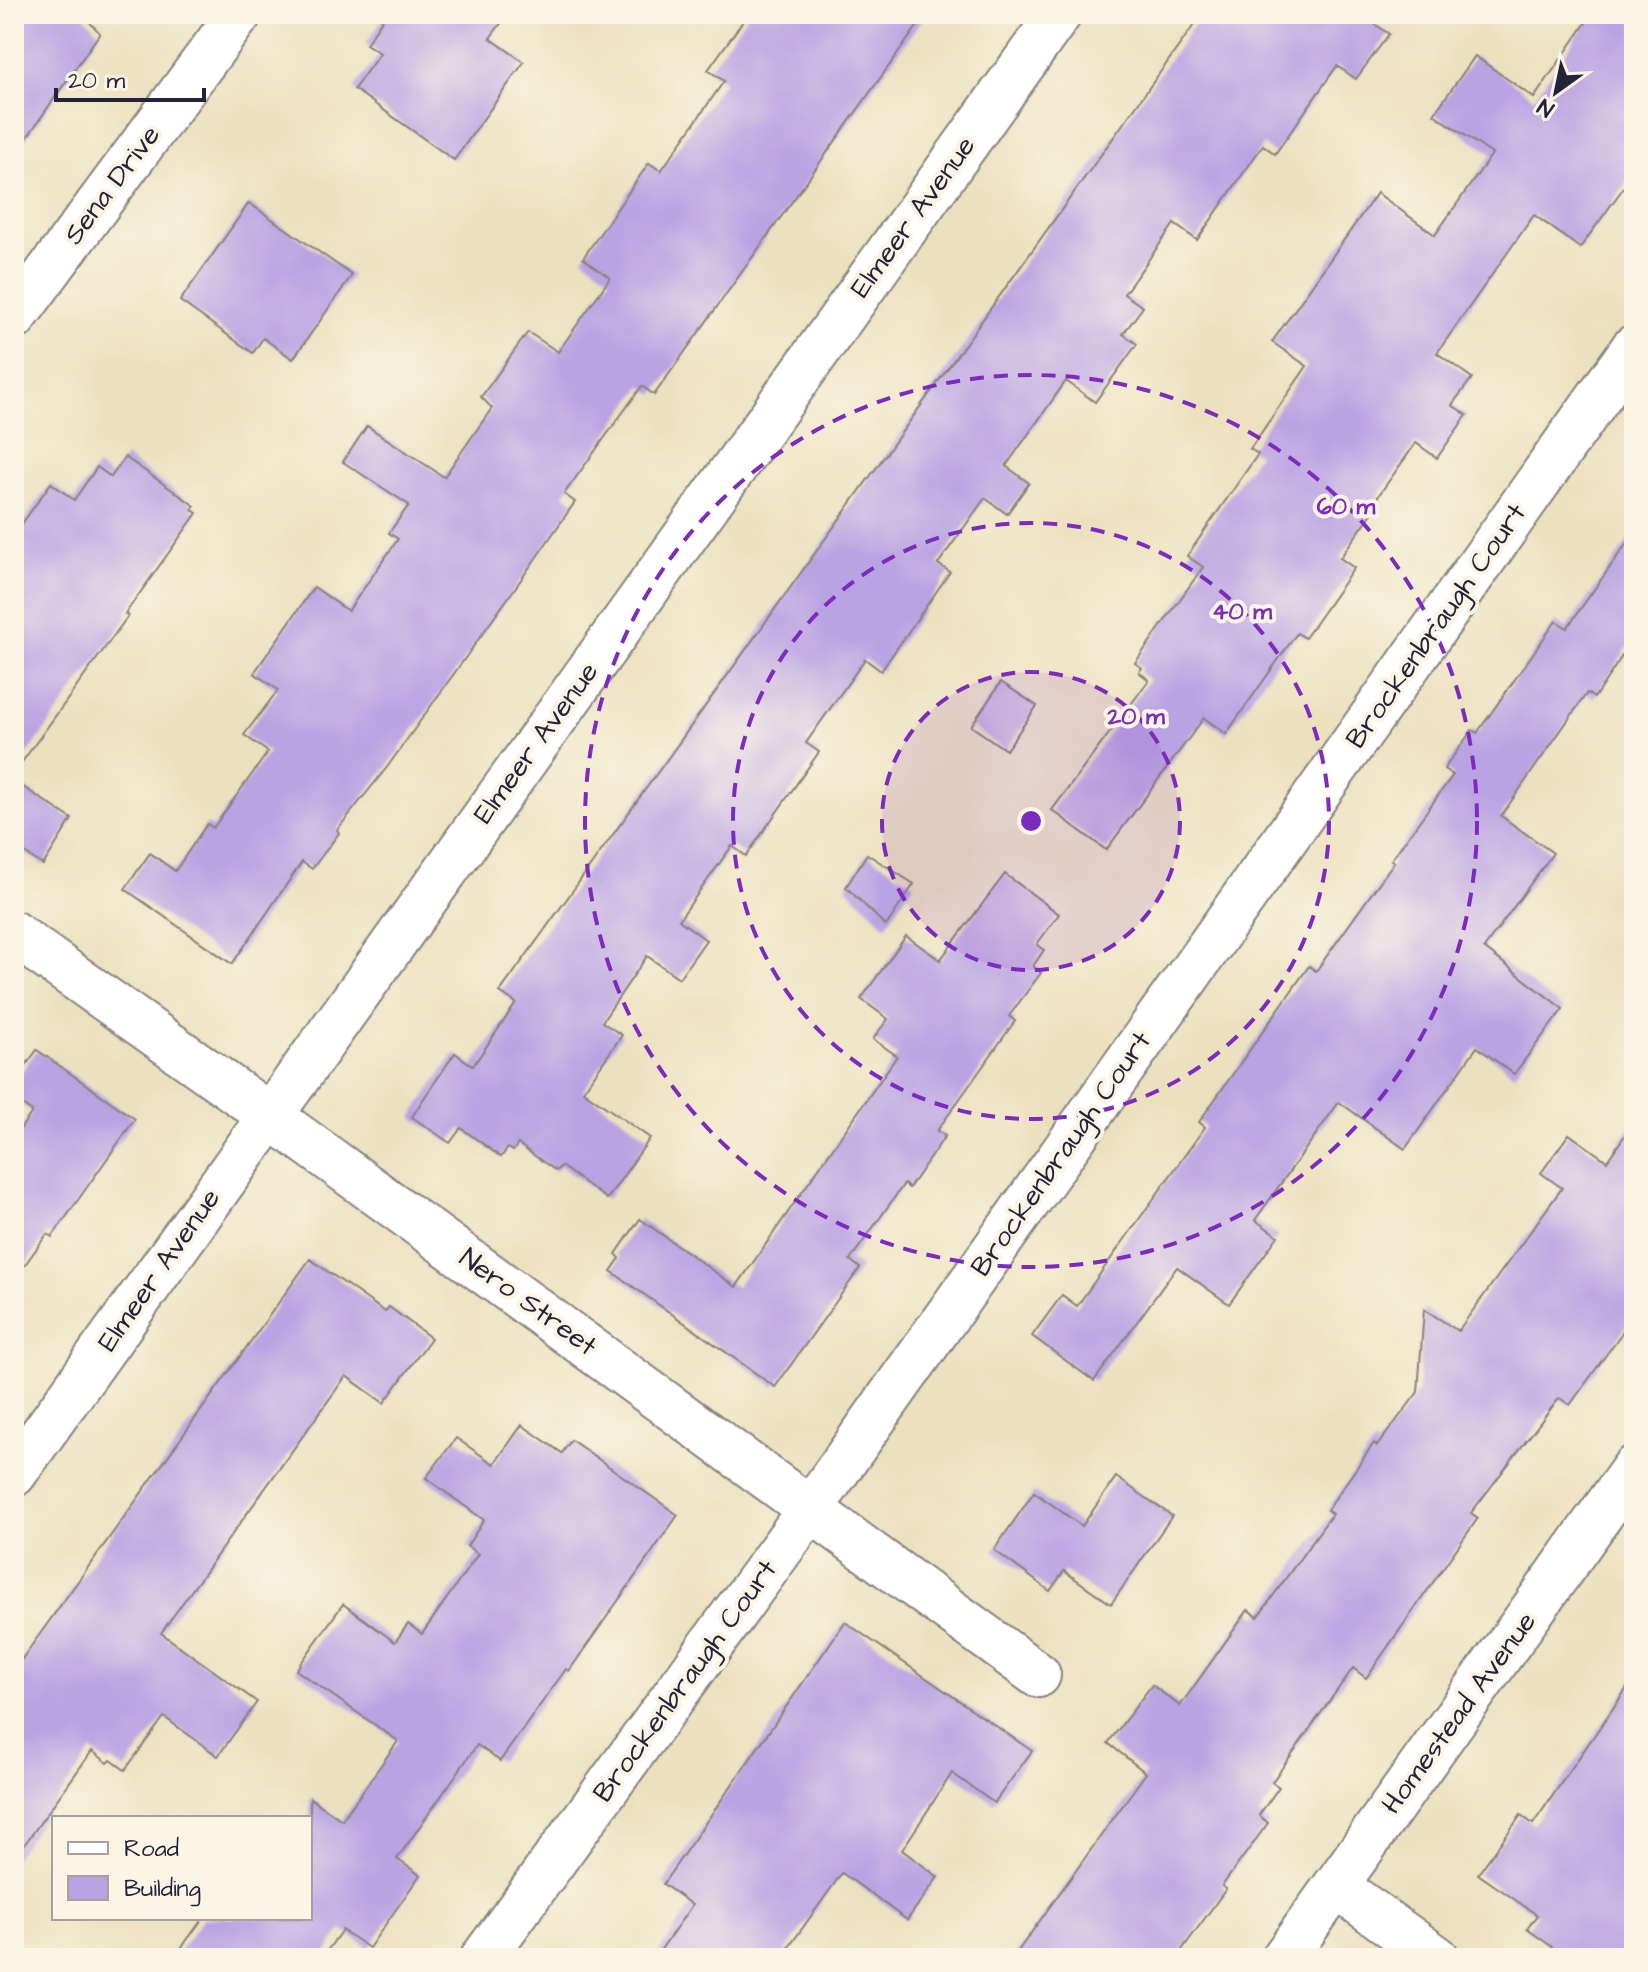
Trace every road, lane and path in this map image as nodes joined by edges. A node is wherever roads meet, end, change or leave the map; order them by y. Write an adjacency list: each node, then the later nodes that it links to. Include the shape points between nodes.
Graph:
1 (239, 14): 3 (street, Sena Drive)
2 (1059, 14): 6 (street, Elmeer Avenue)
3 (14, 318)
4 (1634, 347): 9 (street, Brockenbraugh Court)
5 (14, 934): 6 (street, Nero Street)
6 (269, 1115): 8 (street, Elmeer Avenue); 9 (street, Nero Street)
7 (1634, 1468): 11 (street, Homestead Avenue)
8 (14, 1474)
9 (811, 1508): 10 (street, Nero Street); 12 (street, Brockenbraugh Court)
10 (1038, 1675)
11 (1336, 1886): 13 (street, Homestead Avenue); 14 (street)
12 (483, 1958)
13 (1284, 1958)
14 (1437, 1958)

